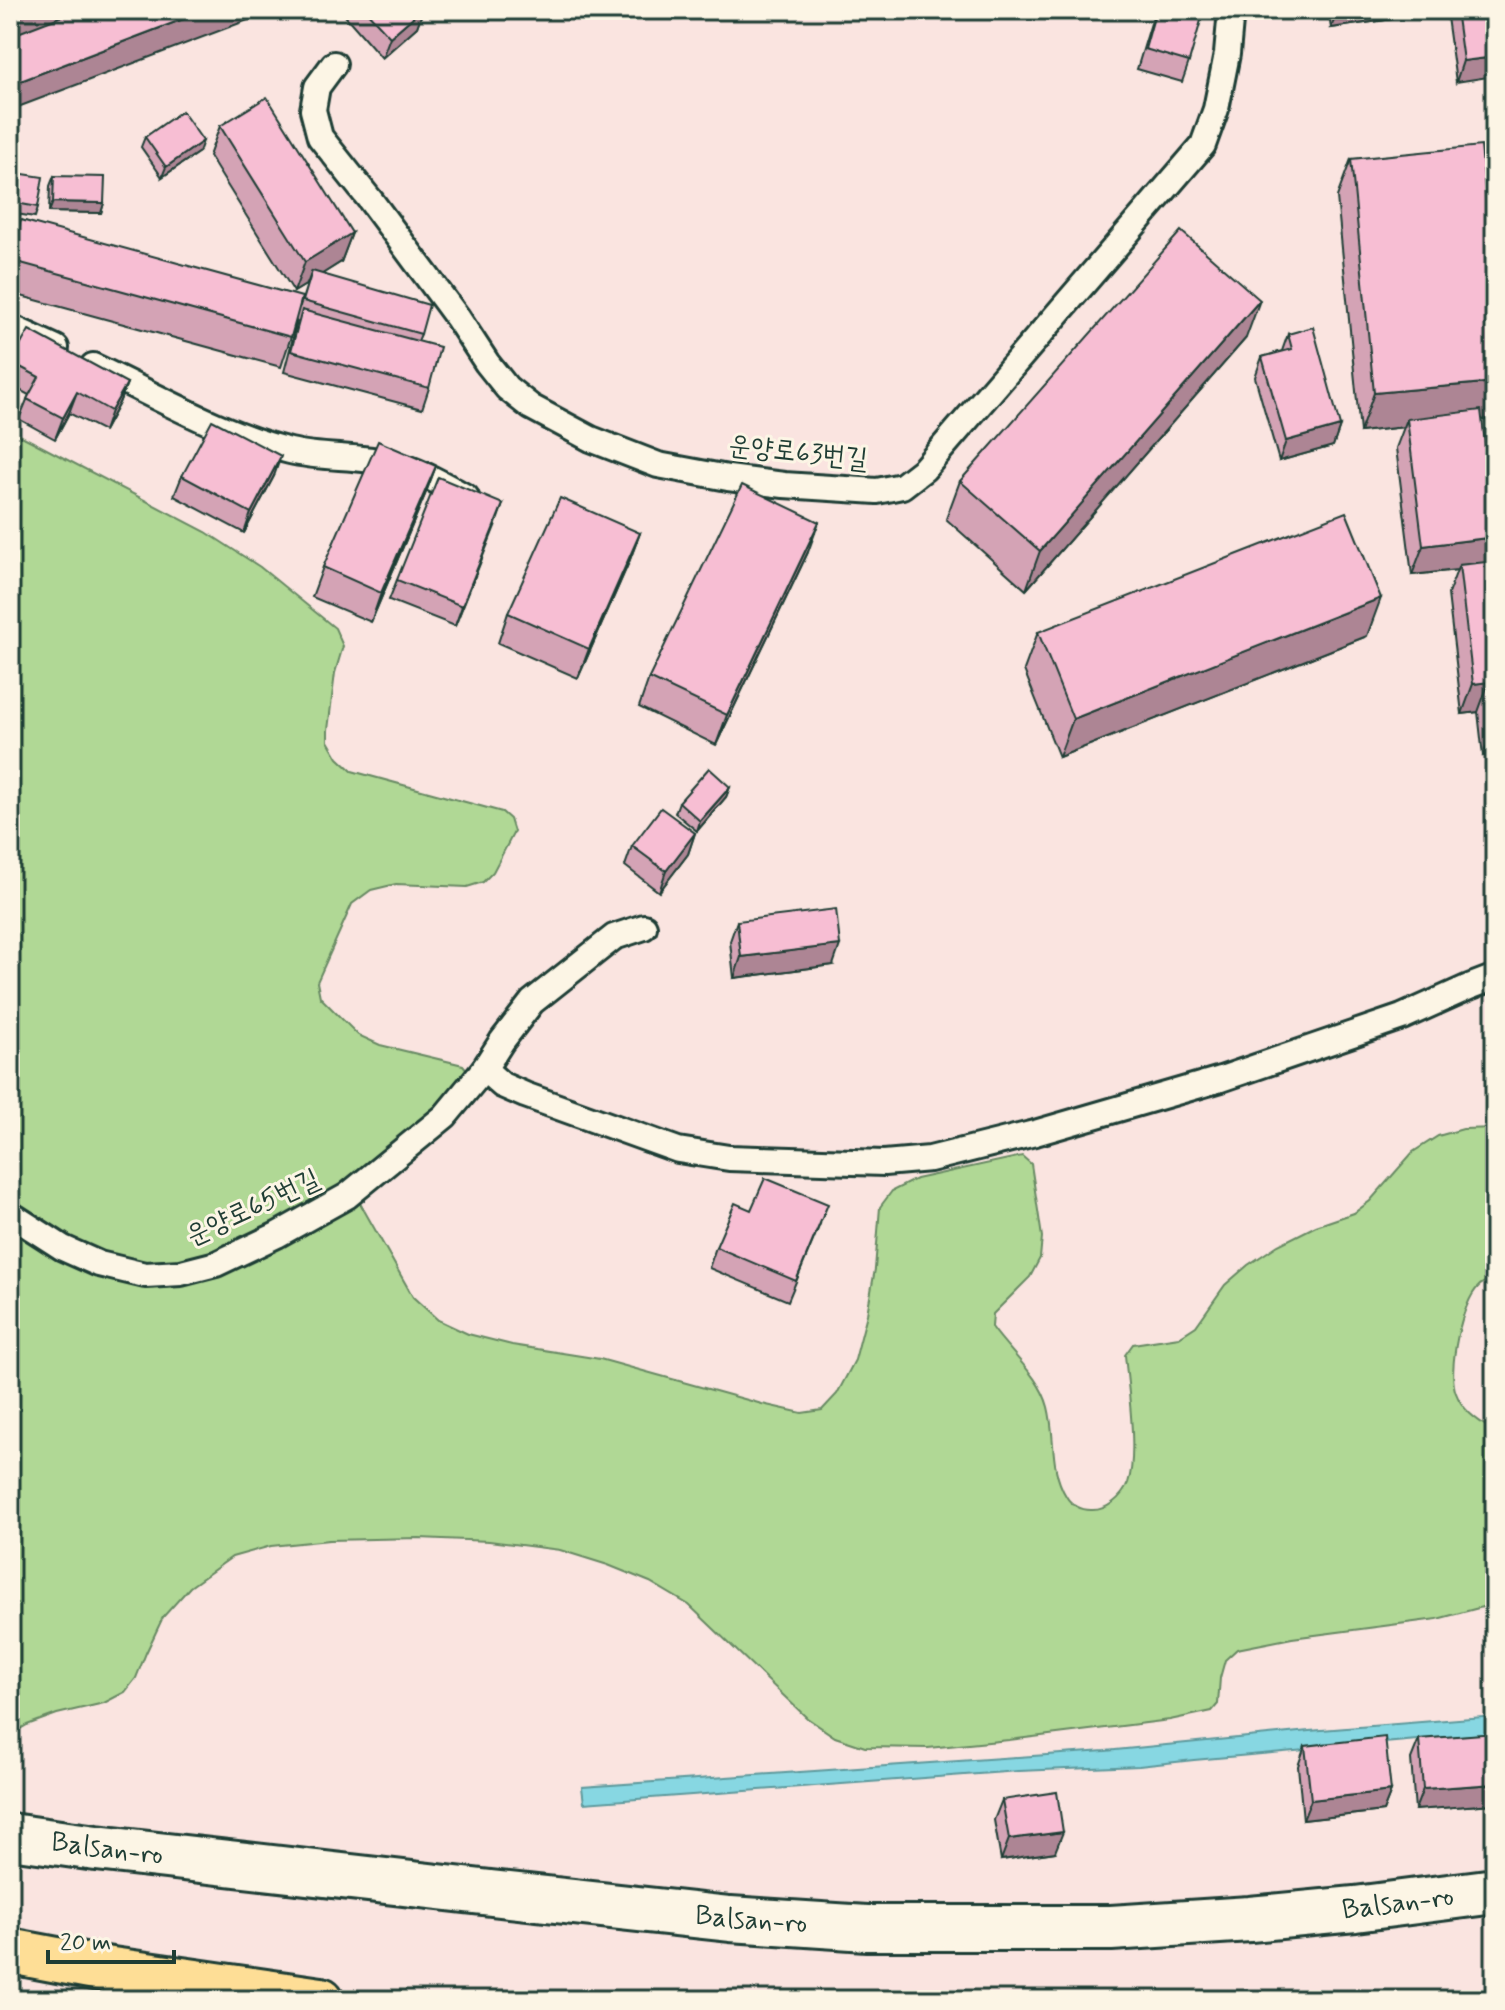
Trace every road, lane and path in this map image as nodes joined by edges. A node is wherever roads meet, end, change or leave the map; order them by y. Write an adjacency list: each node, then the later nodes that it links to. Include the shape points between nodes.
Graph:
1 (1231, 10): 2 (lane, 운양로63번길, via 1222,82 1203,145 924,469 902,486 877,491 784,485 658,465 591,439 531,407 487,363 320,137 313,110 317,87)
2 (334, 64)
3 (10, 327): 4 (lane, via 254,441 293,452 394,464)
4 (478, 504)
5 (644, 927): 7 (lane, 운양로65번길, via 614,937 532,1002)
6 (1495, 977): 7 (lane, via 1402,1017 1221,1079 930,1159 884,1163 729,1158 678,1150 525,1095)
7 (484, 1069): 8 (lane, 운양로65번길, via 445,1116 347,1196 216,1264 145,1275 99,1264)
8 (10, 1214)
9 (10, 1836): 10 (street, Balsan-ro, via 730,1919 867,1928 1142,1926 1325,1912)
10 (1495, 1891)
11 (10, 1951): 12 (highway)
12 (321, 2000)

